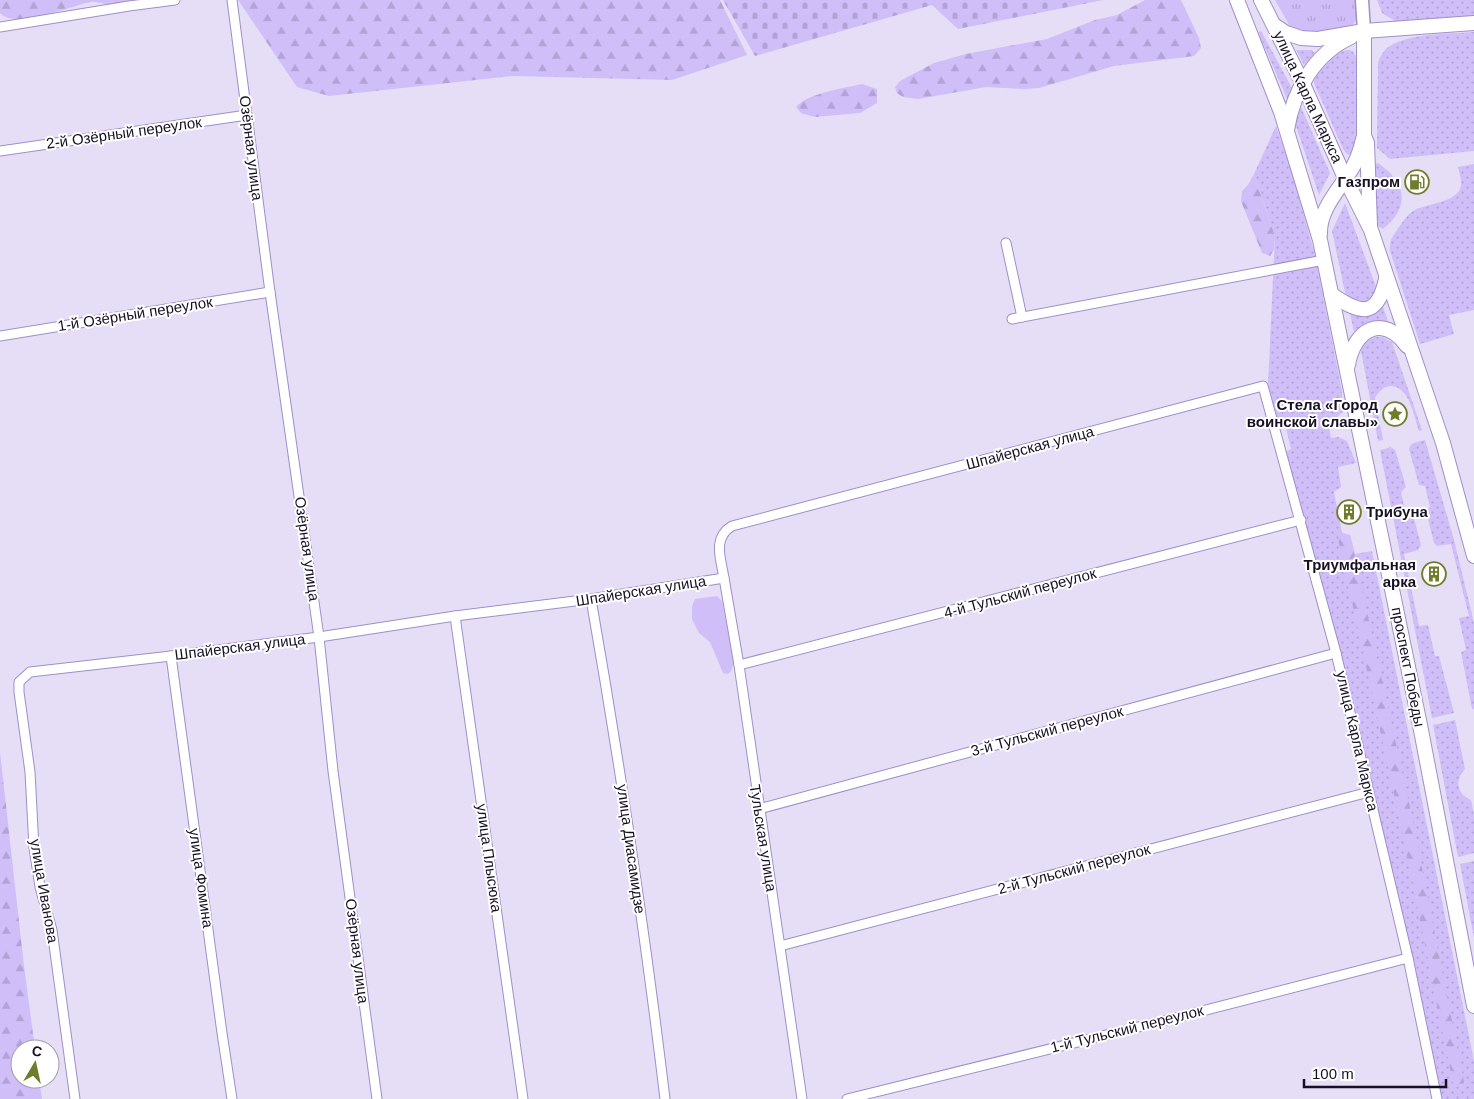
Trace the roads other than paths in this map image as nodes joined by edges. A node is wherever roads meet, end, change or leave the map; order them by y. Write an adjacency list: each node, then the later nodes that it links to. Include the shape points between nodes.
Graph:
1 (175, 0): 8 (street)
2 (232, 0): 11 (street, Озёрная улица)
3 (1237, 0): 12 (main road, проспект Победы)
4 (1261, 0): 7 (main road, улица Карла Маркса)
5 (1362, 0): 9 (main road, улица Карла Маркса)
6 (1474, 23): 9 (main road)
7 (1273, 24): 9 (main road, via 1301,38 1318,39); 10 (main road, улица Карла Маркса)
8 (0, 27)
9 (1364, 31): 10 (main road, via 1330,49); 13 (main road, улица Карла Маркса)
10 (1303, 84): 12 (main road); 15 (main road, улица Карла Маркса)
11 (247, 115): 14 (street, 2-й Озёрный переулок); 21 (street, Озёрная улица)
12 (1287, 131): 17 (main road, проспект Победы)
13 (1364, 136): 15 (main road, via 1356,161); 16 (main road, улица Карла Маркса, via 1368,153)
14 (0, 151)
15 (1345, 178): 16 (main road, улица Карла Маркса); 17 (main road, via 1322,220)
16 (1370, 230): 20 (main road)
17 (1320, 240): 19 (main road, проспект Победы)
18 (1006, 243): 23 (street)
19 (1324, 260): 22 (main road, проспект Победы); 23 (street)
20 (1386, 279): 22 (main road, via 1378,300 1369,309 1356,309); 26 (main road)
21 (270, 292): 25 (street, 1-й Озёрный переулок); 34 (street, Озёрная улица)
22 (1331, 294): 27 (main road, проспект Победы)
23 (1022, 317): 24 (street)
24 (1012, 319)
25 (0, 336)
26 (1412, 353): 27 (main road, via 1392,331 1374,329 1358,338 1349,357); 30 (main road, via 1443,443)
27 (1347, 371): 43 (main road, проспект Победы)
28 (1263, 386): 29 (street, улица Карла Маркса); 31 (street, Шпайерская улица, via 732,526 720,537)
29 (1301, 520): 35 (street, улица Карла Маркса); 37 (street, 4-й Тульский переулок)
30 (1474, 556)
31 (724, 578): 32 (street, Шпайерская улица); 37 (street, Тульская улица)
32 (591, 599): 33 (street, Шпайерская улица); 48 (street, улица Диасамидзе, via 616,741)
33 (455, 616): 34 (street, Шпайерская улица); 47 (street, улица Плысюка)
34 (319, 637): 36 (street, Шпайерская улица); 46 (street, Озёрная улица, via 333,771)
35 (1336, 654): 39 (street, улица Карла Маркса); 40 (street, 3-й Тульский переулок)
36 (171, 656): 38 (street, Шпайерская улица, via 30,672); 45 (street, улица Фомина)
37 (739, 665): 40 (street, Тульская улица)
38 (19, 682): 44 (street, улица Иванова, via 30,772 34,848 40,887 52,930)
39 (1369, 792): 41 (street, 2-й Тульский переулок); 42 (street, улица Карла Маркса)
40 (759, 809): 41 (street, Тульская улица)
41 (780, 946): 49 (street, Тульская улица)
42 (1408, 958): 50 (street, 1-й Тульский переулок); 51 (street, улица Карла Маркса)
43 (1474, 1006)
44 (75, 1099)
45 (232, 1099)
46 (377, 1099)
47 (523, 1099)
48 (665, 1099)
49 (802, 1099)
50 (847, 1099)
51 (1437, 1099)

